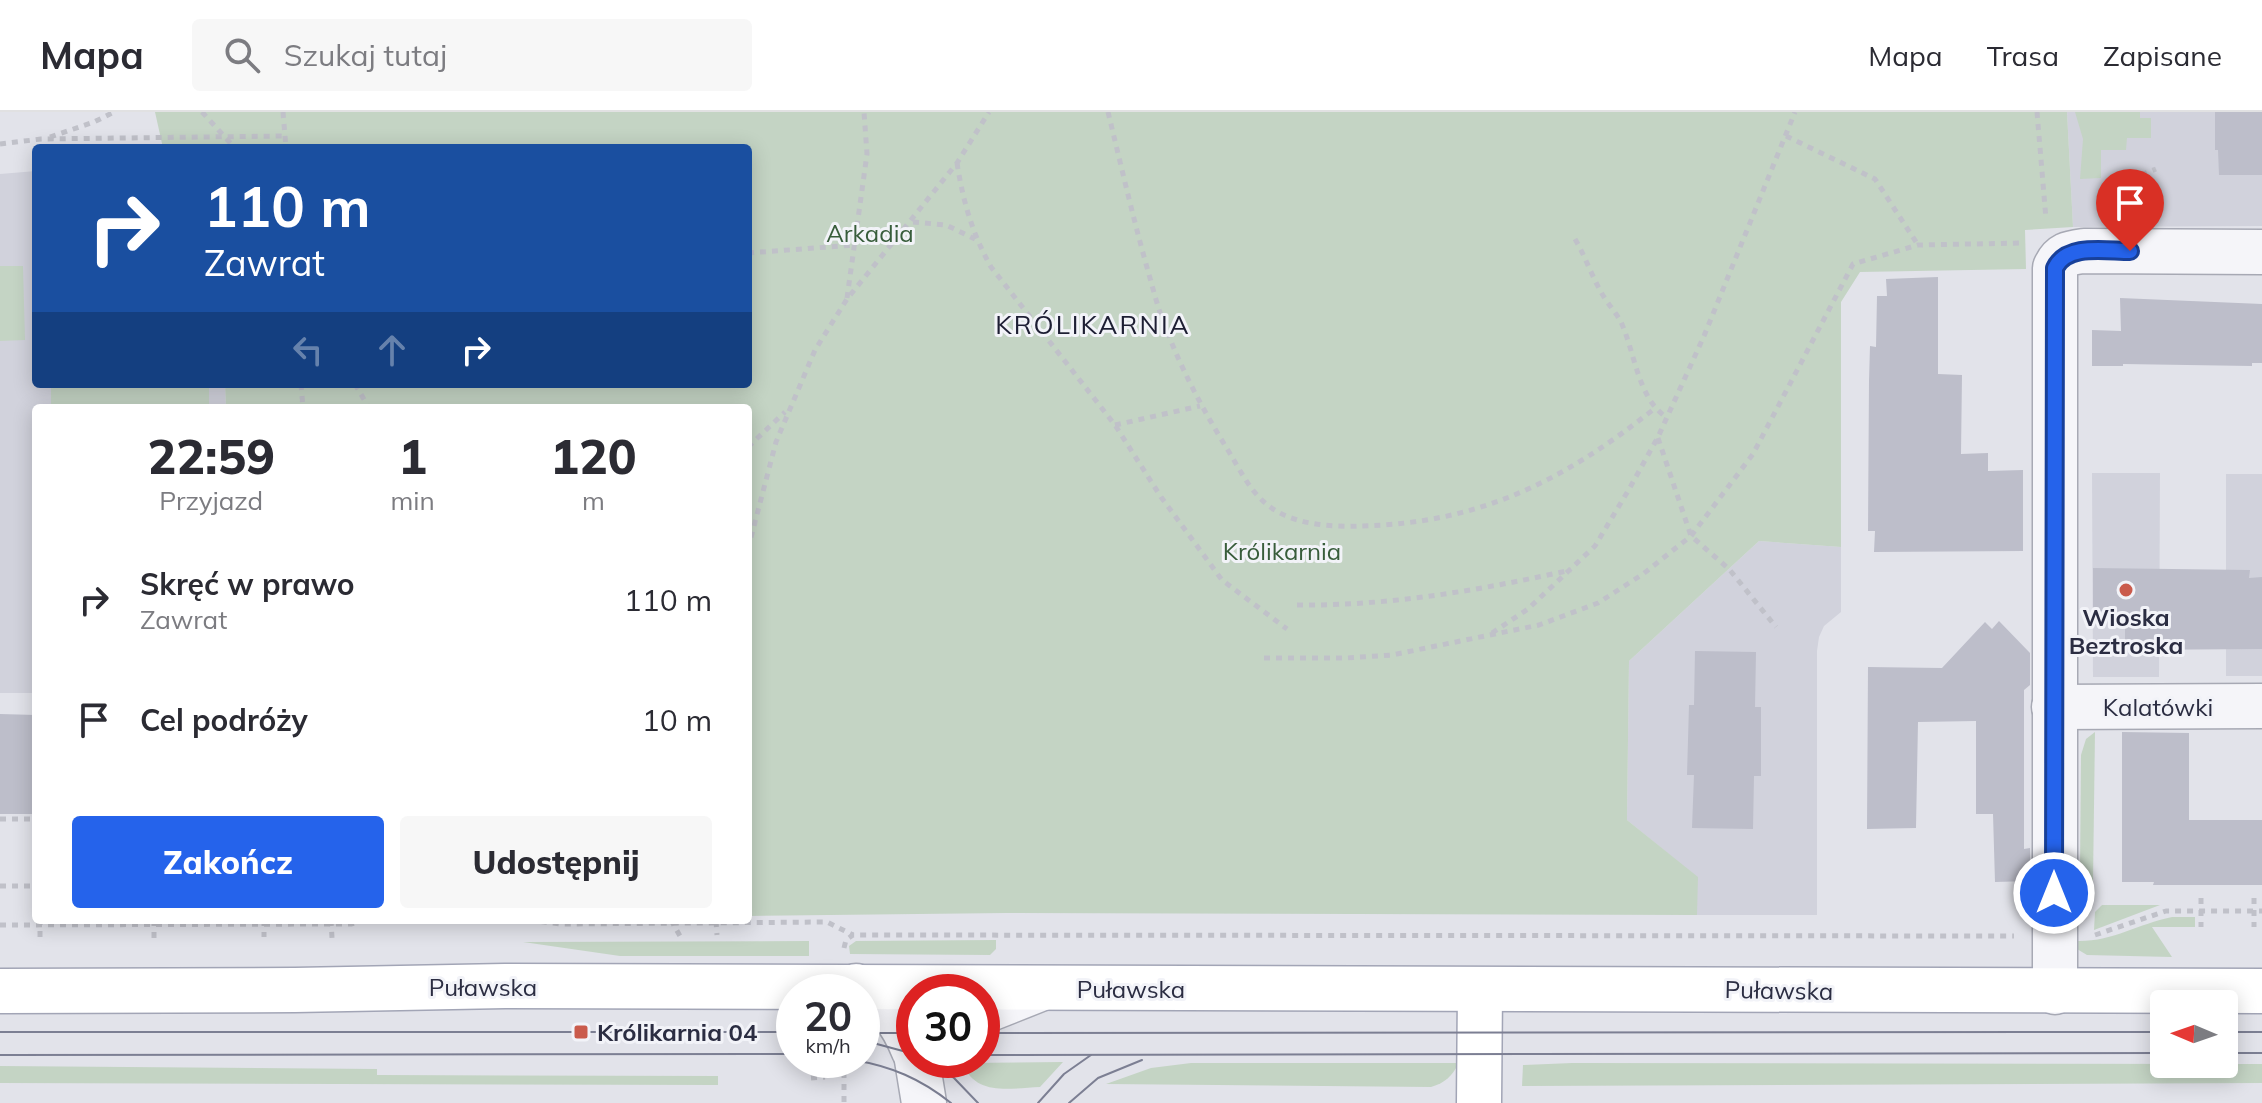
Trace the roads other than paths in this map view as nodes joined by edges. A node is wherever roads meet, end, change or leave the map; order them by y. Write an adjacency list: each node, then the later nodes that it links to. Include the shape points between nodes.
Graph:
1 (2262, 252): 3 (street, via 2084,251 2060,258 2055,268)
2 (2262, 706): 3 (street, Kalatówki)
3 (2054, 707): 9 (street)
4 (850, 973): 5 (main road, Puławska); 7 (main road, Puławska, via 505,986); 11 (street)
5 (1040, 989): 6 (main road, Puławska); 10 (street)
6 (1480, 990): 9 (main road, Puławska); 15 (main road)
7 (0, 991)
8 (2262, 991): 9 (main road, Puławska)
9 (2055, 992)
10 (1000, 1005)
11 (896, 1016)
12 (921, 1078): 14 (street)
13 (930, 1078): 14 (street)
14 (926, 1103)
15 (1479, 1103)

